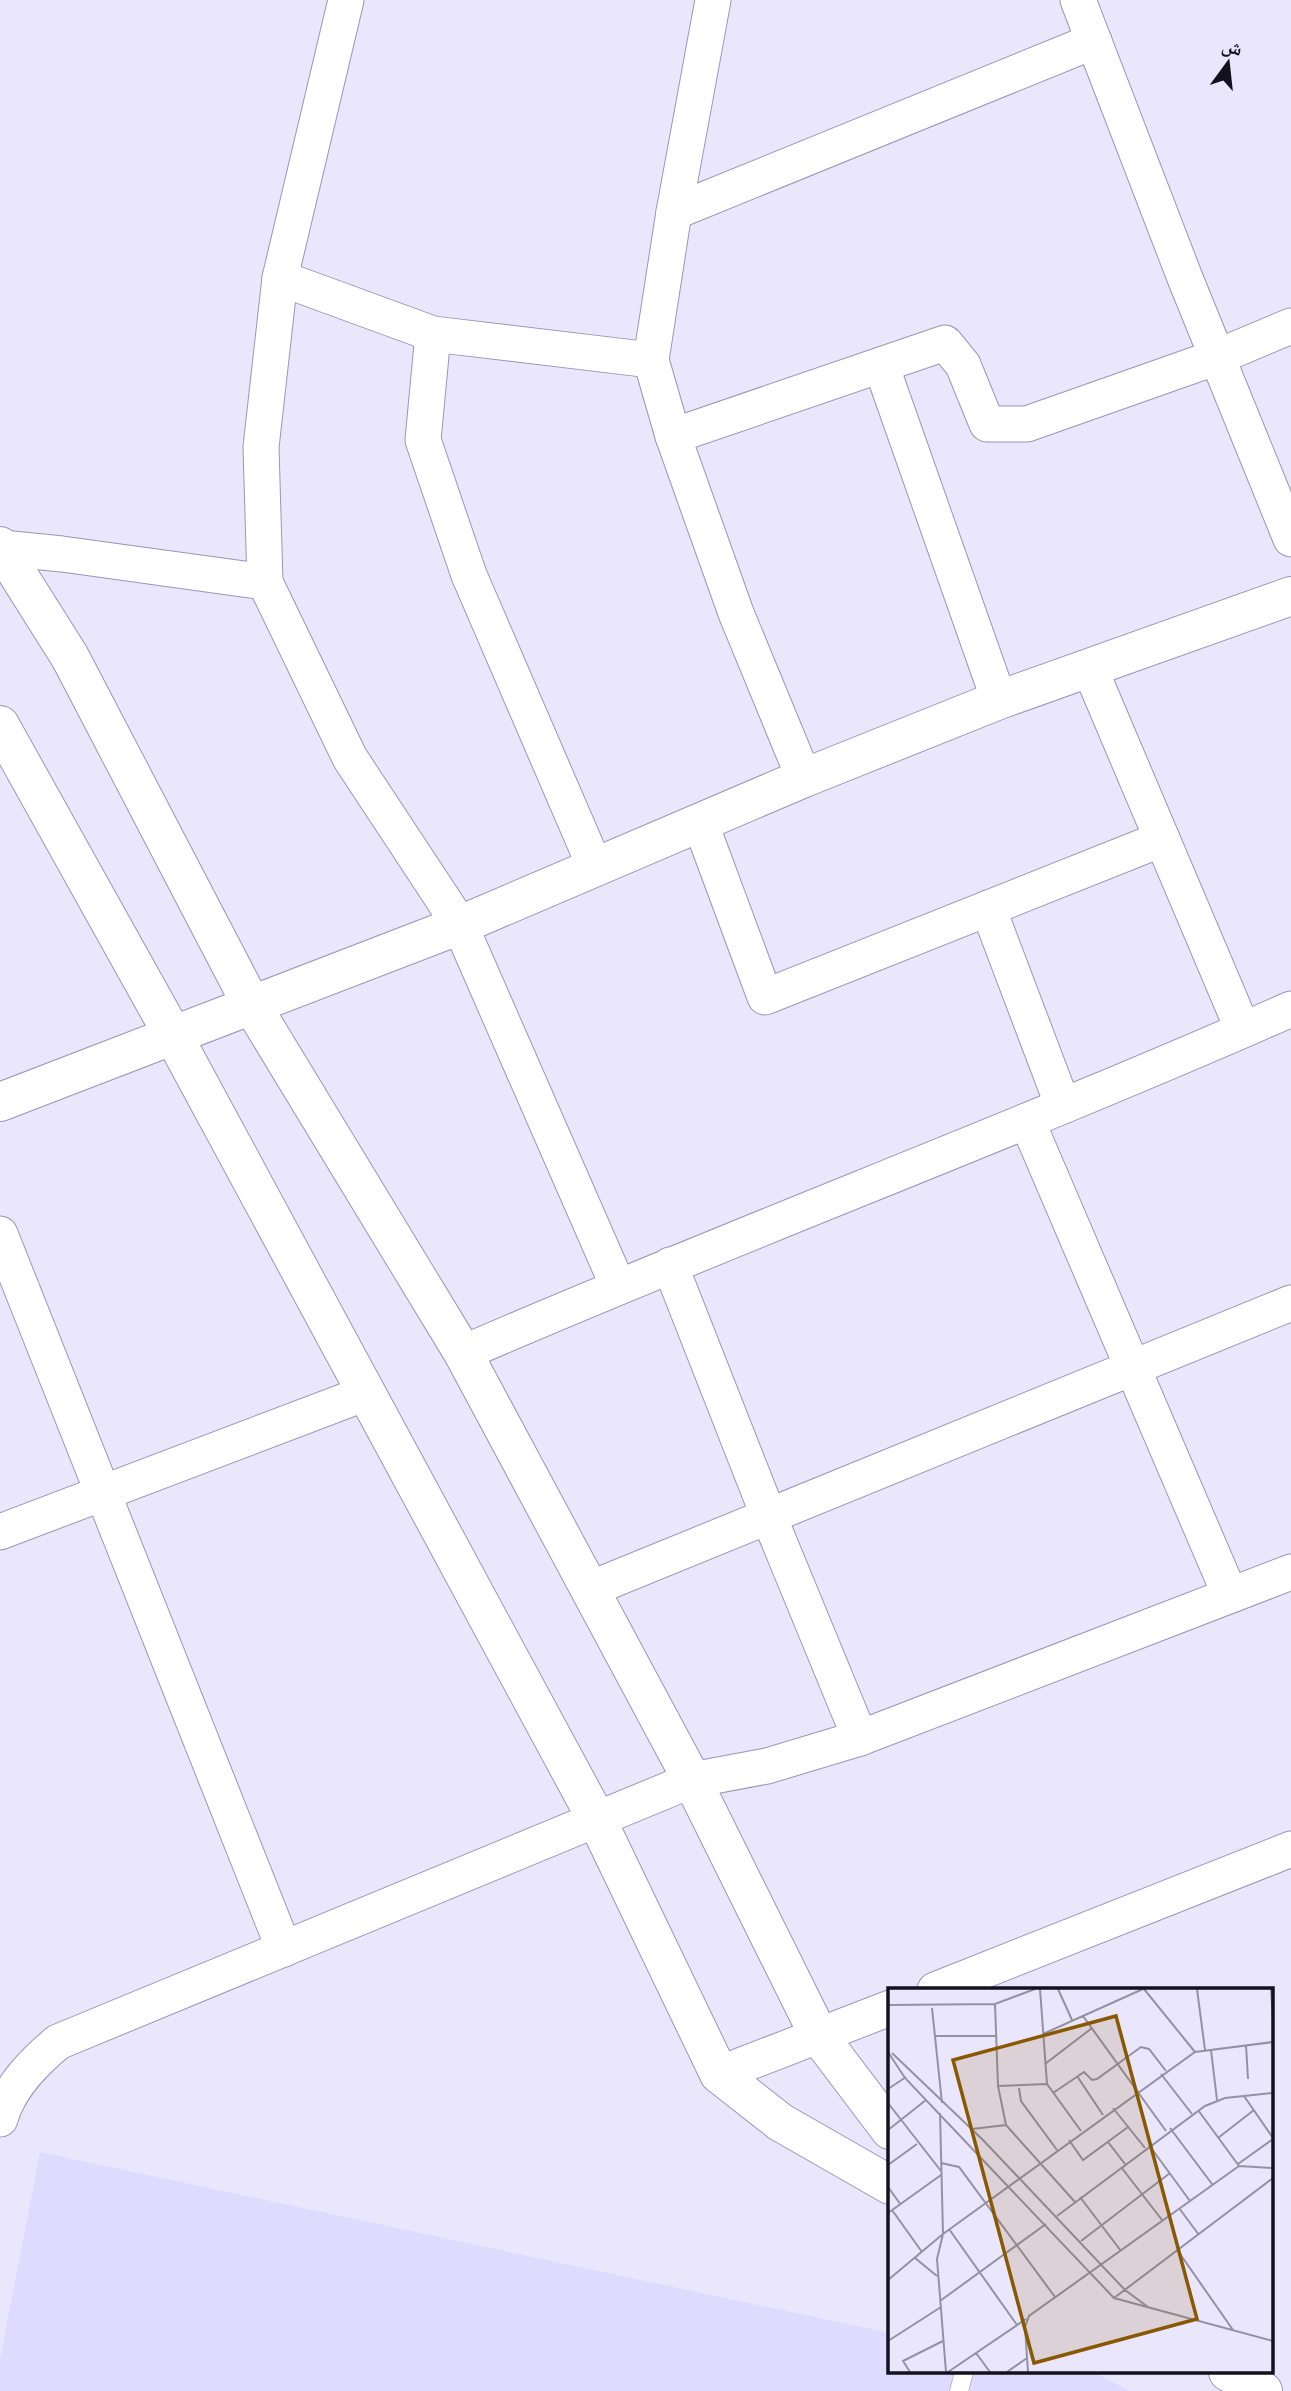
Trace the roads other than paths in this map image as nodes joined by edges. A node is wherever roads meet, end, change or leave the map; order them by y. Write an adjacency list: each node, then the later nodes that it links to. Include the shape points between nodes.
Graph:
1 (346, 0): 6 (street)
2 (713, 0): 5 (street)
3 (1078, 0): 4 (street)
4 (1094, 41): 5 (street); 9 (street)
5 (674, 212): 10 (street)
6 (280, 278): 8 (street); 15 (street, via 261,447)
7 (1291, 326): 9 (street)
8 (433, 334): 10 (street); 23 (street, via 423,440 469,575)
9 (1217, 357): 11 (street, via 1027,424 987,424 963,365 945,343); 13 (street)
10 (651, 360): 12 (street)
11 (881, 365): 12 (street); 18 (street)
12 (673, 436): 20 (street, via 736,613)
13 (1291, 539)
14 (1, 547): 15 (street); 26 (street, via 70,657)
15 (265, 582): 25 (street, via 350,758)
16 (1291, 596): 17 (street)
17 (1090, 669): 18 (street); 22 (street)
18 (999, 701): 20 (street)
19 (0, 725): 29 (street)
20 (804, 778): 21 (street)
21 (700, 822): 23 (street); 24 (street, via 765,997)
22 (1162, 839): 24 (street); 28 (street)
23 (595, 867): 25 (street)
24 (988, 908): 31 (street)
25 (460, 925): 26 (street); 35 (street)
26 (251, 1004): 29 (street); 37 (street)
27 (1288, 1021): 28 (street)
28 (1243, 1030): 31 (street)
29 (174, 1037): 30 (street); 39 (street)
30 (0, 1102)
31 (1063, 1107): 32 (street)
32 (1027, 1121): 34 (street); 38 (street)
33 (0, 1234): 40 (street)
34 (670, 1265): 35 (street); 41 (street)
35 (618, 1286): 37 (street)
36 (1291, 1303): 38 (street)
37 (463, 1353): 44 (street)
38 (1132, 1369): 41 (street); 45 (street)
39 (366, 1393): 40 (street); 48 (street)
40 (102, 1491): 42 (street); 50 (street)
41 (769, 1517): 44 (street); 46 (street)
42 (0, 1532)
43 (1291, 1572): 45 (street)
44 (590, 1589): 47 (street)
45 (1230, 1595): 46 (street)
46 (860, 1738): 47 (street, via 767,1766)
47 (692, 1780): 48 (street); 53 (street)
48 (597, 1820): 50 (street); 56 (street)
49 (1289, 1857): 51 (street)
50 (284, 1949): 54 (street)
51 (940, 1988)
52 (888, 2009): 53 (street)
53 (819, 2036): 56 (street); 58 (street)
54 (58, 2042): 55 (street); 57 (street, via 20,2080)
55 (0, 2062)
56 (719, 2074): 59 (street, via 780,2122)
57 (0, 2119)
58 (888, 2127)
59 (888, 2184)
60 (963, 2374): 62 (lane)
61 (1232, 2374): 63 (street)
62 (958, 2391)
63 (1263, 2391)

